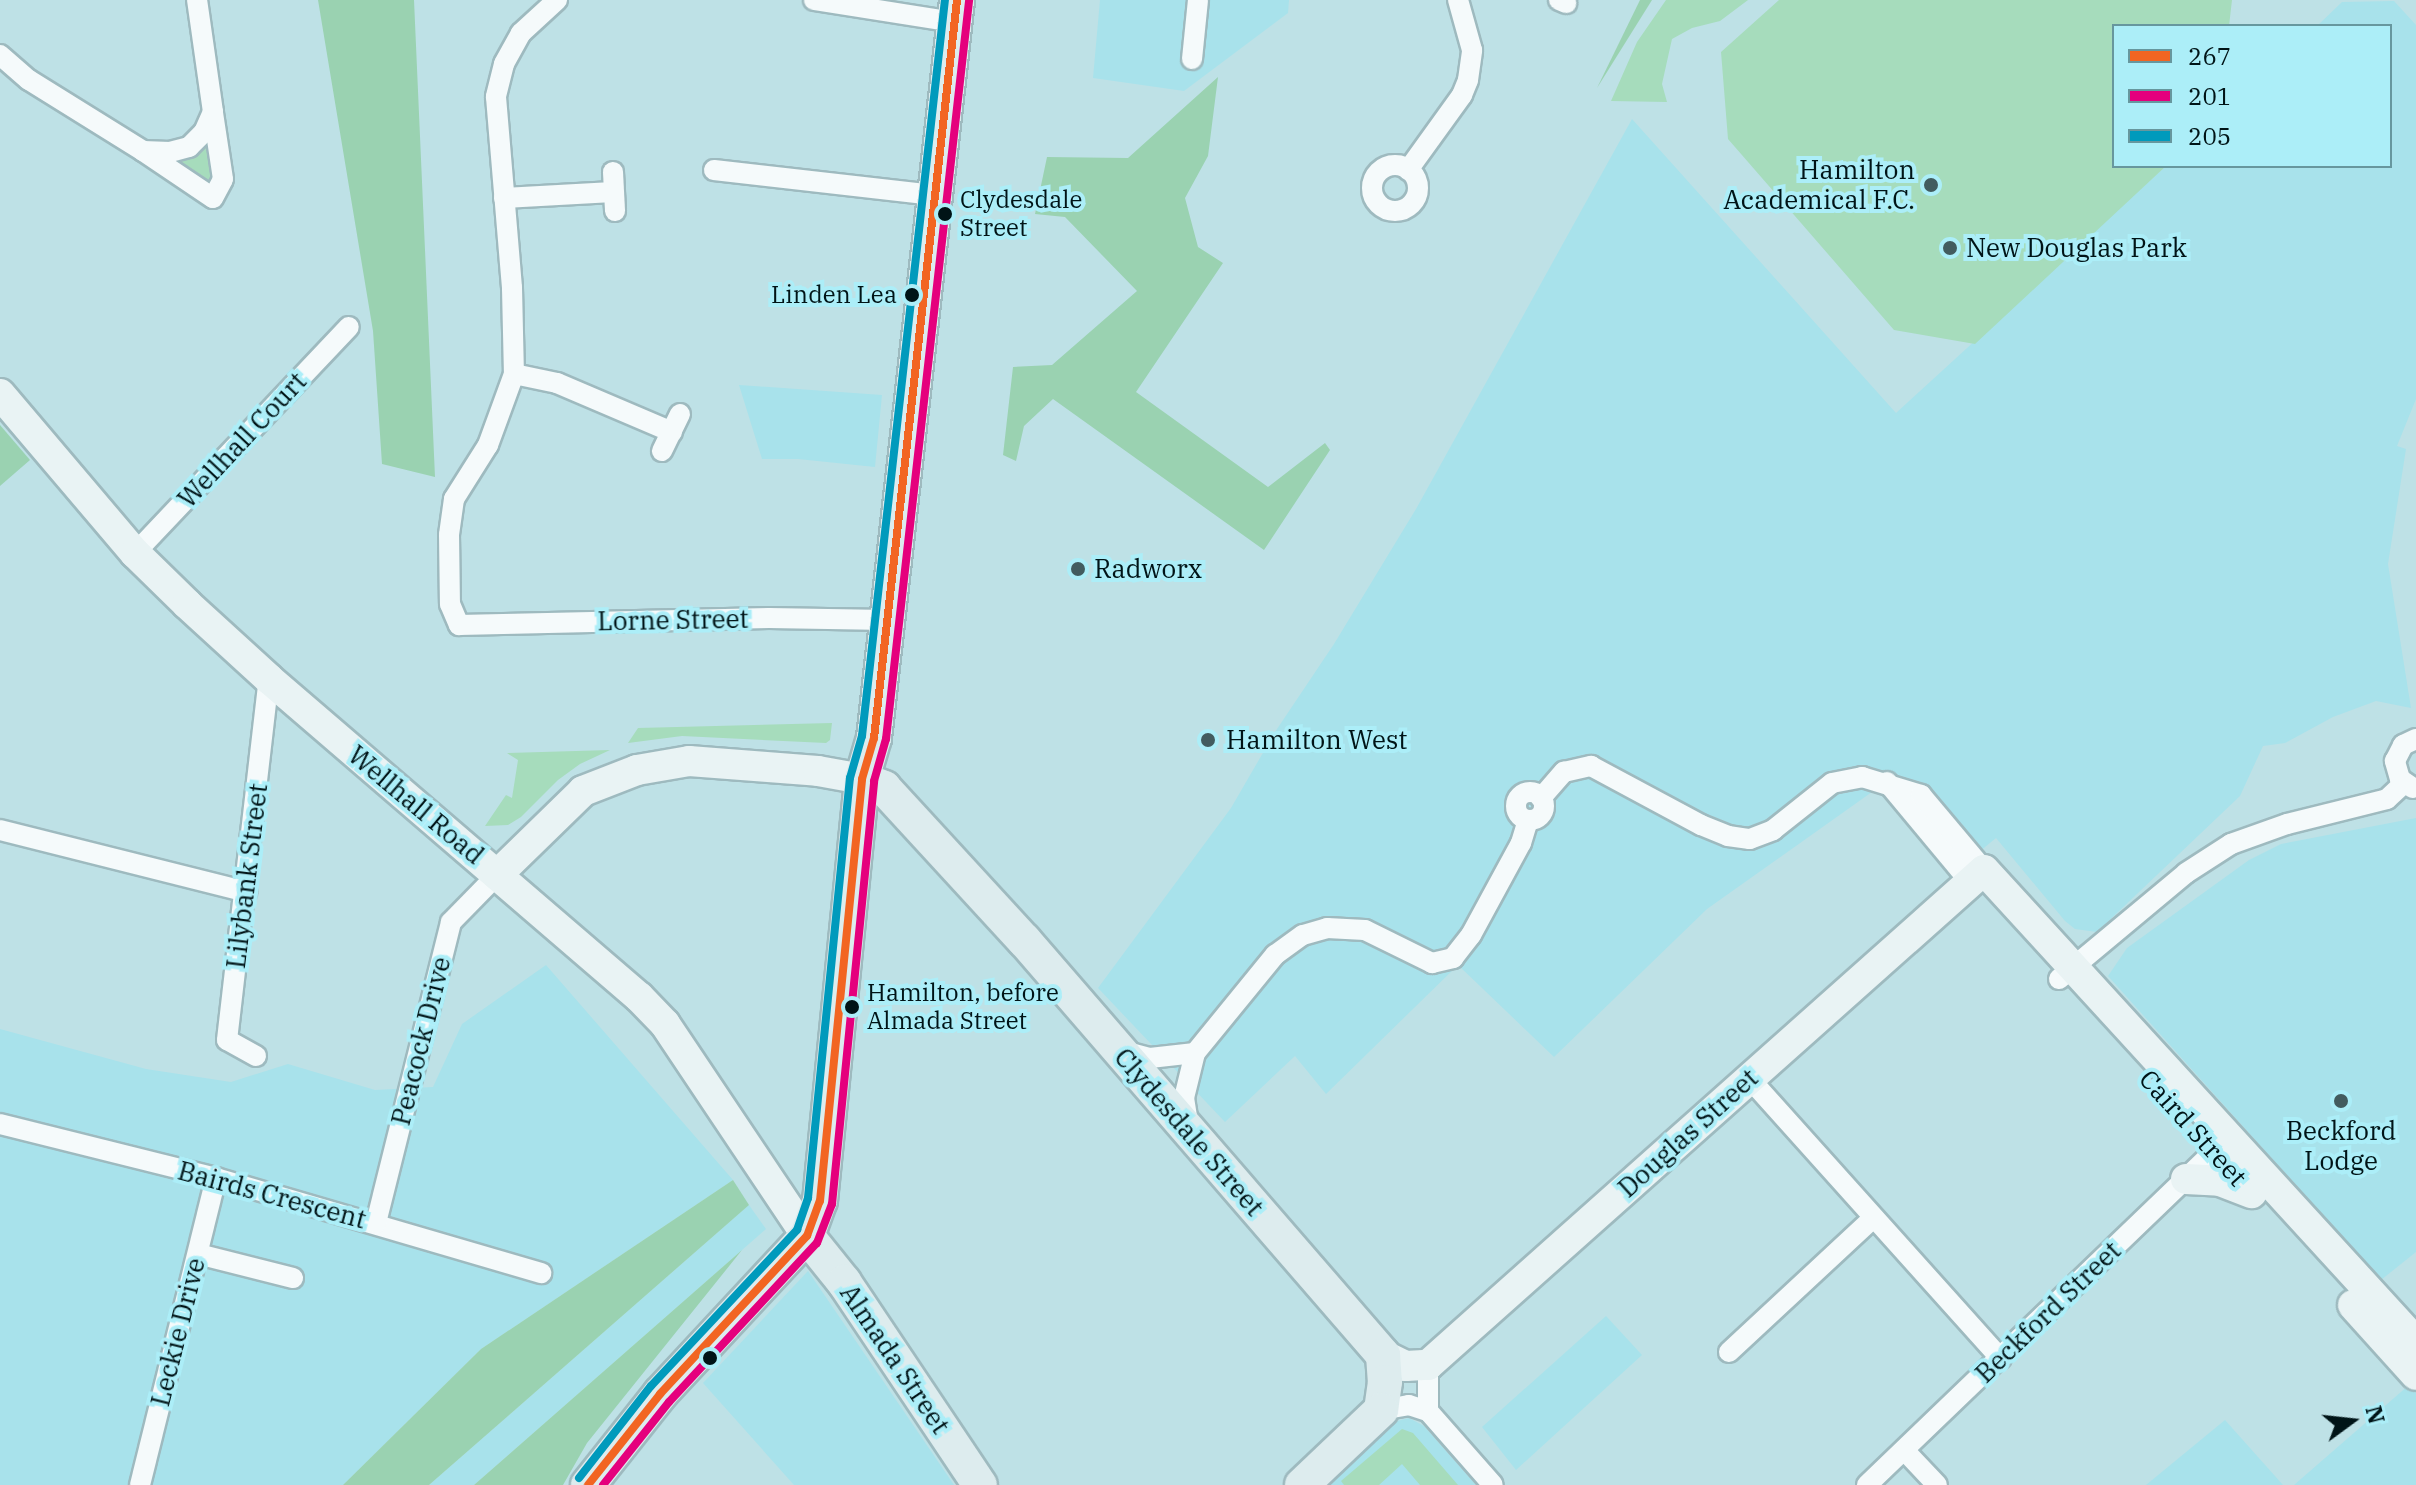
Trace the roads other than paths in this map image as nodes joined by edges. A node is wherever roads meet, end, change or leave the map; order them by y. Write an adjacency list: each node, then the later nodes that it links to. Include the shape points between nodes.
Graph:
1 (197, 0): 9 (street)
2 (557, 0): 15 (street, via 521,33 504,64 496,97)
3 (814, 0): 6 (street)
4 (1198, 0): 8 (street)
5 (1460, 1): 12 (street, via 1472,50 1468,80)
6 (956, 11): 14 (main road)
7 (0, 55): 10 (street, via 29,80)
8 (1192, 59)
9 (213, 112): 10 (street, via 189,147); 10 (street, via 223,179 213,198)
10 (143, 151)
11 (714, 170): 14 (street)
12 (1408, 170)
13 (614, 192): 15 (street)
14 (932, 195): 21 (main road)
15 (504, 198): 17 (street)
16 (349, 327): 20 (street, Wellhall Court)
17 (514, 374): 19 (street, via 676,423); 21 (street, Lorne Street, via 488,445 454,499 450,604 459,625)
18 (0, 394): 20 (street, Wellhall Road)
19 (662, 451)
20 (135, 553): 22 (street, Wellhall Road)
21 (887, 620): 23 (main road)
22 (269, 679): 29 (street, Wellhall Road); 31 (street, Lilybank Street)
23 (874, 738): 25 (main road); 28 (main road, Clydesdale Street)
24 (2416, 739): 26 (street, via 2396,755 2397,773)
25 (862, 779): 28 (main road, Clydesdale Street, via 884,788); 29 (street, via 689,761 637,770 583,791); 45 (main road, via 832,1109 820,1201)
26 (2410, 786): 32 (street, via 2387,799 2231,844 2186,873)
27 (0, 830): 31 (street)
28 (926, 833): 33 (main road, Clydesdale Street)
29 (497, 875): 44 (street, Peacock Drive, via 451,922); 45 (street, Wellhall Road, via 588,950 665,1024)
30 (1977, 876): 32 (street, Caird Street); 34 (street, via 1887,782 1862,777 1832,783 1773,830 1750,839 1701,825 1591,766 1564,772 1541,798 1541,815 1528,820 1521,843 1453,958 1432,963 1365,930 1343,926 1303,935 1275,955); 36 (street, Douglas Street)
31 (246, 892): 35 (street, Lilybank Street, via 227,1040)
32 (2066, 973): 39 (street, Caird Street)
33 (1116, 1048): 34 (street, via 1150,1058); 38 (main road, Clydesdale Street)
34 (1195, 1053): 38 (street, via 1184,1098)
35 (256, 1056)
36 (1749, 1078): 43 (street); 53 (street, Douglas Street)
37 (0, 1124): 40 (street, Bairds Crescent)
38 (1192, 1136): 51 (main road, Clydesdale Street)
39 (2221, 1145): 41 (street, Beckford Street); 42 (street, Caird Street); 49 (street, Caird Street)
40 (216, 1178): 44 (street, Bairds Crescent); 46 (street, Leckie Drive)
41 (2186, 1179): 42 (street, via 2220,1181); 52 (street, Beckford Street)
42 (2252, 1193): 54 (street, Caird Street)
43 (1872, 1219): 50 (street); 52 (street)
44 (376, 1223): 47 (street, Bairds Crescent)
45 (807, 1236): 59 (main road, via 660,1394); 60 (main road, Almada Street, via 844,1282)
46 (198, 1254): 48 (street); 58 (street, Leckie Drive)
47 (541, 1273)
48 (293, 1278)
49 (2416, 1342)
50 (1729, 1352)
51 (1383, 1355): 53 (street, via 1406,1366); 55 (main road)
52 (2001, 1359): 57 (street, Beckford Street)
53 (1428, 1365): 56 (street)
54 (2416, 1375)
55 (1381, 1410): 56 (street, via 1409,1405); 61 (main road)
56 (1428, 1411): 62 (street)
57 (1904, 1450): 63 (street, Beckford Street); 64 (street)
58 (140, 1485)
59 (588, 1485)
60 (980, 1485)
61 (1302, 1485)
62 (1493, 1485)
63 (1867, 1485)
64 (1937, 1485)

